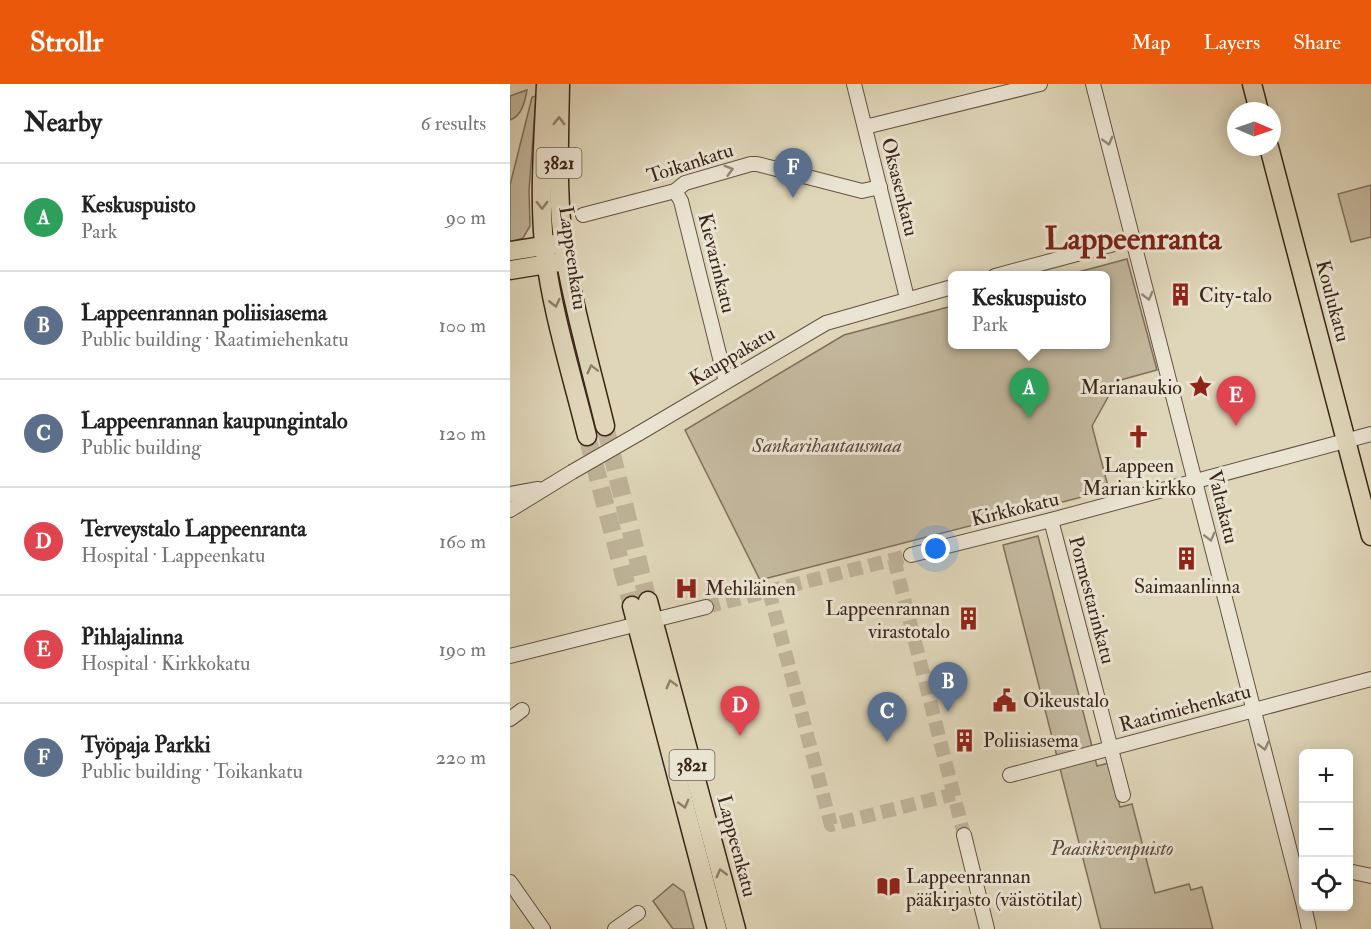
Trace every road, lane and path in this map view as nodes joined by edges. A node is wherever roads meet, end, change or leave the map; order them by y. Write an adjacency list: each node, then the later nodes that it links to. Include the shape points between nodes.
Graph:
1 (546, 84): 15 (main road, Lappeenkatu / 3821, one-way to 15)
2 (560, 84): 14 (main road, Lappeenkatu / 3821, one-way to 2)
3 (854, 84): 8 (street, Oksasenkatu)
4 (1040, 84): 8 (street)
5 (1093, 84): 13 (street, Valtakatu, one-way to 13)
6 (1252, 84): 7 (main road)
7 (1257, 102)
8 (865, 127): 10 (street, Oksasenkatu)
9 (1271, 156): 27 (main road, Koulukatu)
10 (880, 187): 11 (street, Toikankatu, one-way to 10, via 685,183 751,164 862,191); 22 (street, Oksasenkatu)
11 (675, 191): 12 (street, Toikankatu); 23 (street, Kievarinkatu, via 681,201)
12 (583, 215)
13 (1133, 239): 20 (street); 28 (street, Valtakatu, one-way to 28)
14 (563, 242): 15 (main road); 17 (main road, Lappeenkatu / 3821)
15 (544, 245): 16 (main road); 18 (main road, Lappeenkatu / 3821)
16 (510, 251)
17 (566, 261): 18 (main road); 24 (main road, Lappeenkatu / 3821, one-way to 17)
18 (547, 264): 19 (main road); 26 (main road, Lappeenkatu / 3821, one-way to 26)
19 (510, 270)
20 (1014, 271)
21 (948, 288): 22 (street, Kauppakatu)
22 (907, 298): 23 (street, Kauppakatu, via 826,322)
23 (726, 382): 29 (street, Kauppakatu, bridge)
24 (605, 426)
25 (1371, 434): 27 (street, Kirkkokatu)
26 (587, 436)
27 (1346, 441): 28 (street, Kirkkokatu); 33 (main road, Koulukatu)
28 (1196, 481): 32 (street, Kirkkokatu); 39 (street, Valtakatu, one-way to 39)
29 (543, 488): 30 (street, Kauppakatu); 31 (street, Kauppakatu)
30 (510, 494)
31 (510, 510)
32 (1051, 520): 34 (street, Kirkkokatu); 42 (street, Pormestarinkatu)
33 (1371, 536)
34 (911, 555)
35 (706, 607): 36 (street)
36 (643, 612): 37 (street); 54 (main road, Lappeenkatu / 3821, one-way to 54); 55 (main road, Lappeenkatu / 3821, one-way to 36)
37 (510, 656)
38 (1371, 679): 39 (street, Raatimiehenkatu)
39 (1254, 709): 42 (street, Raatimiehenkatu); 46 (street, Valtakatu, one-way to 46)
40 (522, 710): 41 (street)
41 (510, 718)
42 (1111, 748): 43 (street, Raatimiehenkatu); 44 (street, Pormestarinkatu)
43 (1010, 775)
44 (1123, 795)
45 (964, 835): 56 (street)
46 (1298, 860)
47 (1353, 872): 48 (street)
48 (1371, 876)
49 (510, 882): 52 (street)
50 (1305, 911): 57 (street, Valtakatu)
51 (638, 913): 53 (street)
52 (543, 929)
53 (615, 929)
54 (717, 929)
55 (736, 929)
56 (987, 929)
57 (1309, 929)

